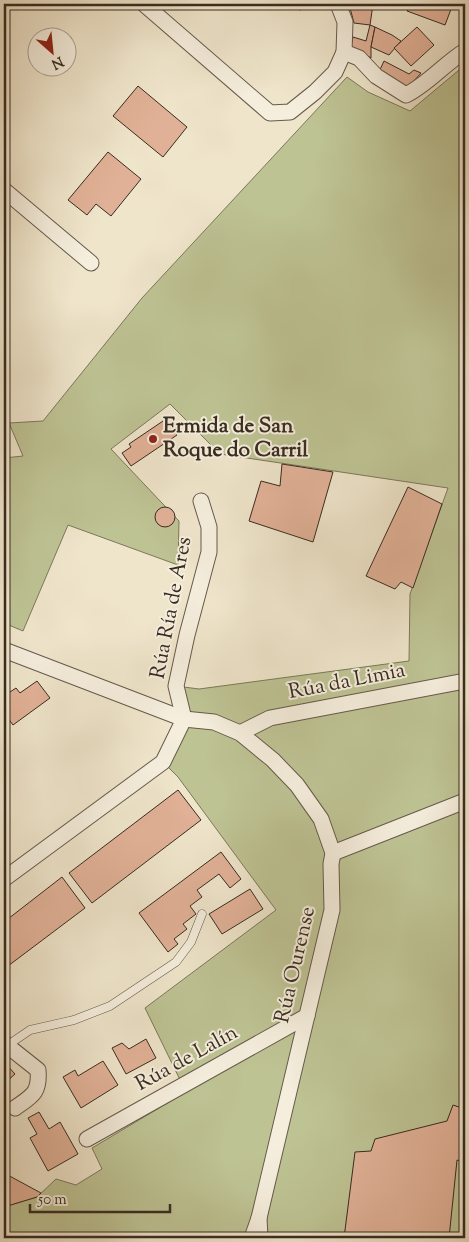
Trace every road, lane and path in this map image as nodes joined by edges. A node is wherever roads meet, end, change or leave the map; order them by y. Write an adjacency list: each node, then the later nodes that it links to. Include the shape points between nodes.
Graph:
1 (144, 4): 4 (street, via 270,113 290,112 315,92 335,72)
2 (338, 4): 4 (street, via 345,22)
3 (465, 51): 4 (street, via 406,96 376,76 359,58)
4 (344, 52)
5 (4, 190): 6 (street)
6 (91, 263)
7 (201, 501): 10 (street, Rúa Ría de Ares, via 209,526 209,552 176,686)
8 (4, 650): 10 (street, Rúa Ourense)
9 (465, 681): 11 (street, Rúa da Limia, via 270,718)
10 (184, 719): 11 (street, Rúa Ourense, via 214,722); 14 (street, via 163,762)
11 (240, 734): 13 (street, Rúa Ourense, via 274,760 297,785 321,819)
12 (465, 801): 13 (street)
13 (333, 853): 16 (street, Rúa Ourense, via 332,910)
14 (4, 879)
15 (202, 914): 17 (lane, via 191,942 176,962 110,1006 74,1020 30,1030)
16 (307, 1016): 19 (street, Rúa de Lalín); 20 (street, Rúa Ourense)
17 (6, 1044): 18 (street, via 38,1070 39,1084 34,1094)
18 (15, 1108)
19 (87, 1139)
20 (259, 1218): 21 (street, Rúa Ourense); 22 (street, Rúa Ourense)
21 (252, 1238)
22 (260, 1238)

